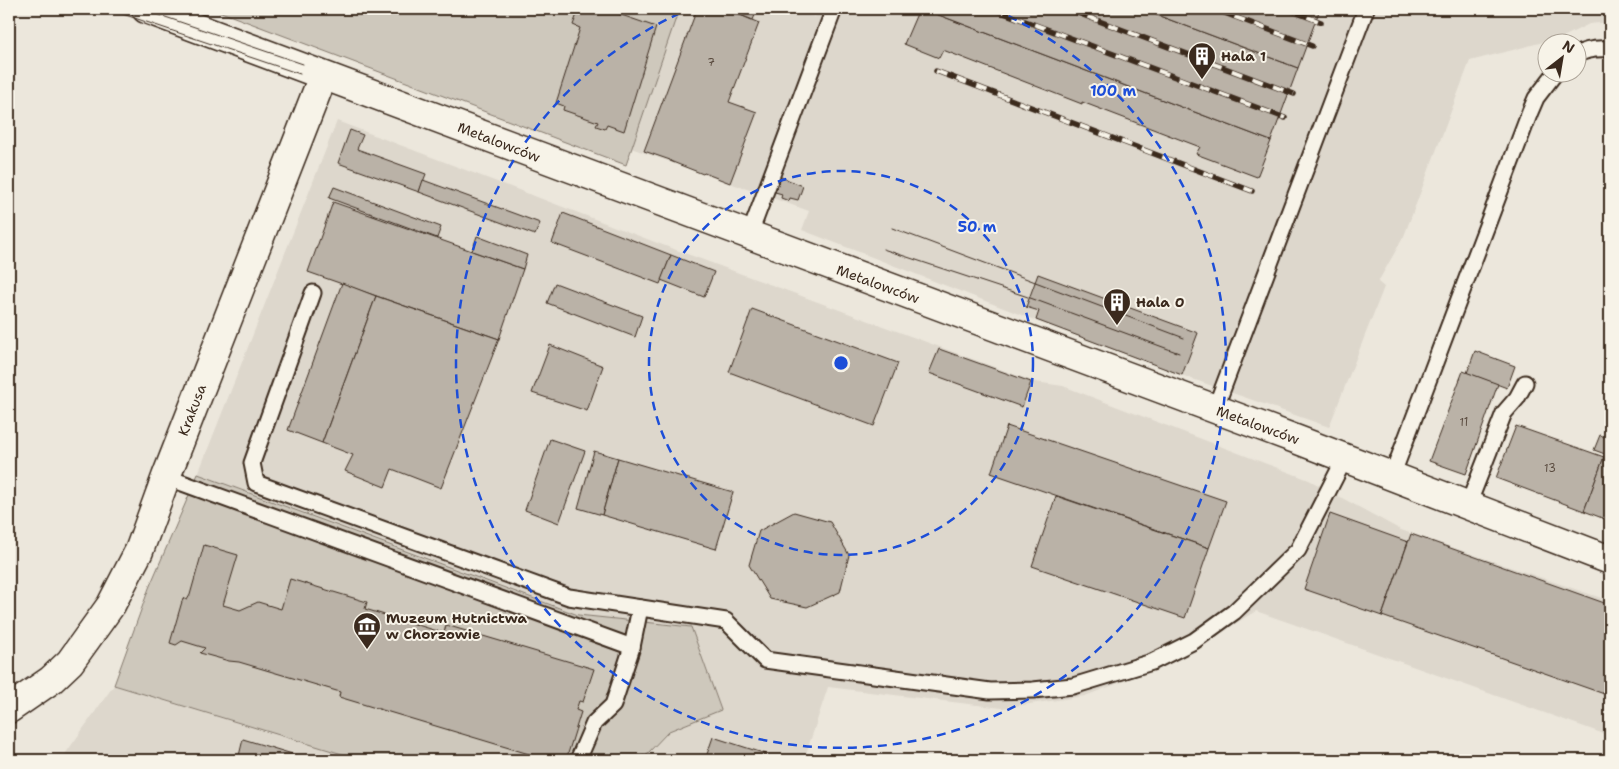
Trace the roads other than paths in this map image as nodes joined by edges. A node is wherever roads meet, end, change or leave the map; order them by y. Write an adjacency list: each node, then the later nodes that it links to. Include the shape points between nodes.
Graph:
1 (146, 9): 6 (street, Metalowców)
2 (834, 9): 8 (lane)
3 (1366, 9): 11 (lane)
4 (1610, 49): 5 (lane)
5 (1586, 51)
6 (324, 76): 8 (street, Metalowców); 14 (street, Krakusa)
7 (1548, 82): 13 (lane, via 1530,112)
8 (749, 236): 11 (street, Metalowców)
9 (313, 293): 17 (lane, via 252,463 256,482 569,597)
10 (1525, 382): 15 (lane, via 1504,413)
11 (1215, 409): 12 (street, Metalowców)
12 (1345, 458): 13 (street, Metalowców); 17 (lane, via 1298,550 1234,612 1194,641 1152,662 1073,686 990,691 765,660 726,621)
13 (1392, 476): 15 (street, Metalowców)
14 (166, 477): 18 (lane); 19 (street, Krakusa, via 139,551 111,606 70,662 51,680)
15 (1468, 505): 16 (street, Metalowców)
16 (1610, 560)
17 (640, 608): 18 (lane)
18 (632, 647): 20 (lane, via 613,705 594,723)
19 (9, 709)
20 (578, 760)

